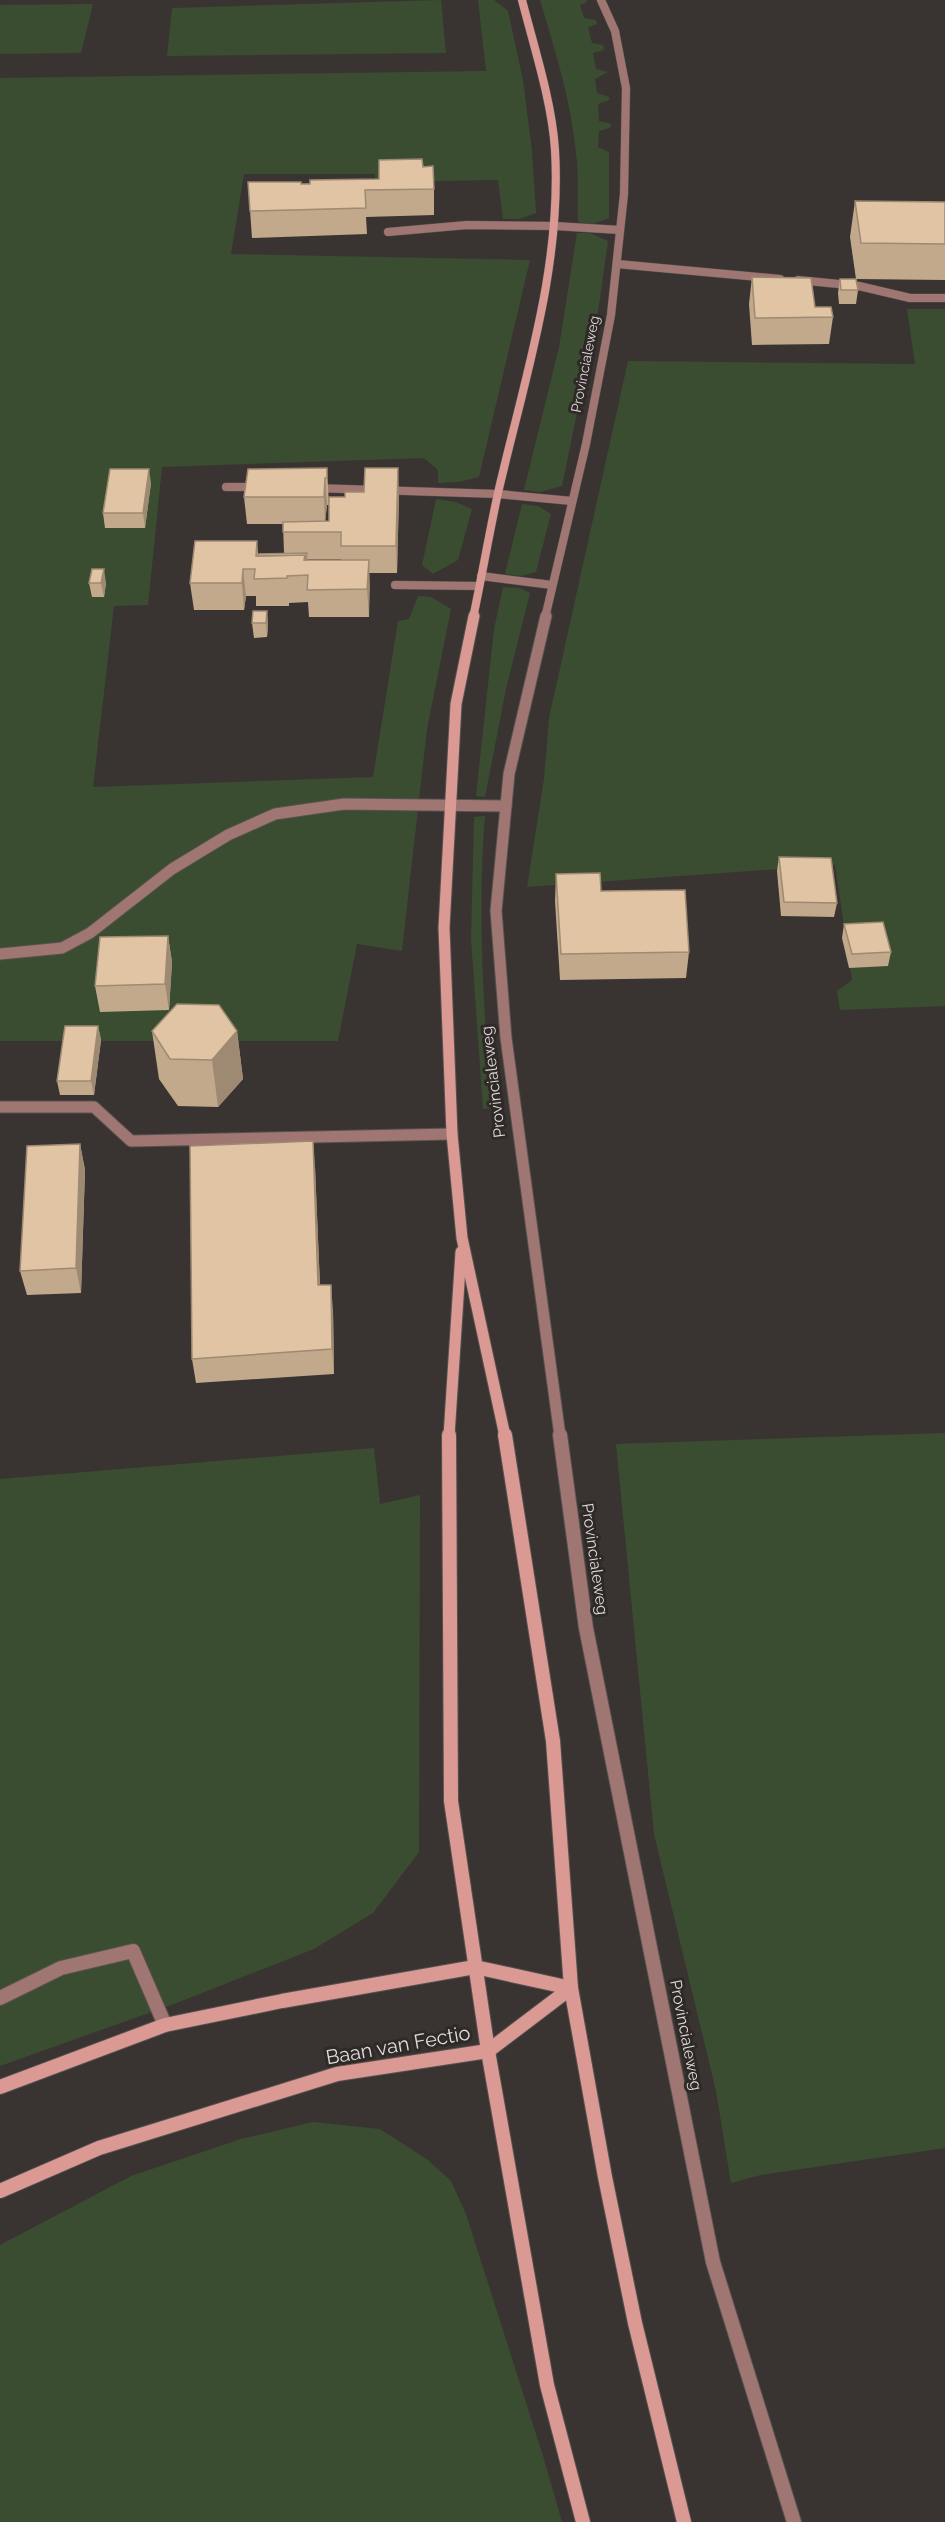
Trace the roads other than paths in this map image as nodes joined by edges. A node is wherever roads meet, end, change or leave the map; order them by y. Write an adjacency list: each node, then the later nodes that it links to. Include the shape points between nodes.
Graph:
1 (522, 0): 3 (main road, via 555,149)
2 (601, 0): 4 (street, Provincialeweg, via 615,31 626,88)
3 (555, 226): 4 (street); 5 (street, via 467,225); 11 (main road, via 541,323)
4 (620, 230): 6 (street, Provincialeweg)
5 (388, 232)
6 (617, 264): 7 (street, via 859,286 910,298); 12 (street, Provincialeweg, via 611,315)
7 (945, 298)
8 (226, 487): 9 (street)
9 (272, 487)
10 (306, 488): 11 (street)
11 (498, 494): 12 (street); 13 (main road)
12 (572, 501): 15 (street, Provincialeweg)
13 (480, 581): 14 (street); 15 (street); 16 (main road, via 456,704)
14 (395, 585)
15 (552, 585): 17 (street, Provincialeweg, via 509,774)
16 (448, 804): 17 (street); 18 (street, via 344,804 275,814 228,835 172,869 90,933 62,948); 20 (main road, via 444,928)
17 (506, 806): 31 (street, Provincialeweg, via 496,911 506,1038 586,1628 713,2262)
18 (0, 954)
19 (0, 1107): 20 (street, via 94,1107 131,1141)
20 (452, 1134): 21 (main road)
21 (462, 1238): 22 (main road, via 449,1428 451,1801); 23 (main road, via 503,1425 553,1741)
22 (475, 1967): 23 (main road); 25 (main road); 26 (main road)
23 (571, 1988): 26 (main road, Baan van Fectio); 30 (main road, via 634,2324)
24 (0, 1998): 25 (street, via 61,1968 133,1950)
25 (165, 2025): 27 (main road)
26 (488, 2051): 28 (main road, Baan van Fectio, via 337,2074 99,2148); 29 (main road, via 548,2385)
27 (0, 2087)
28 (0, 2191)
29 (583, 2522)
30 (684, 2522)
31 (794, 2522)

